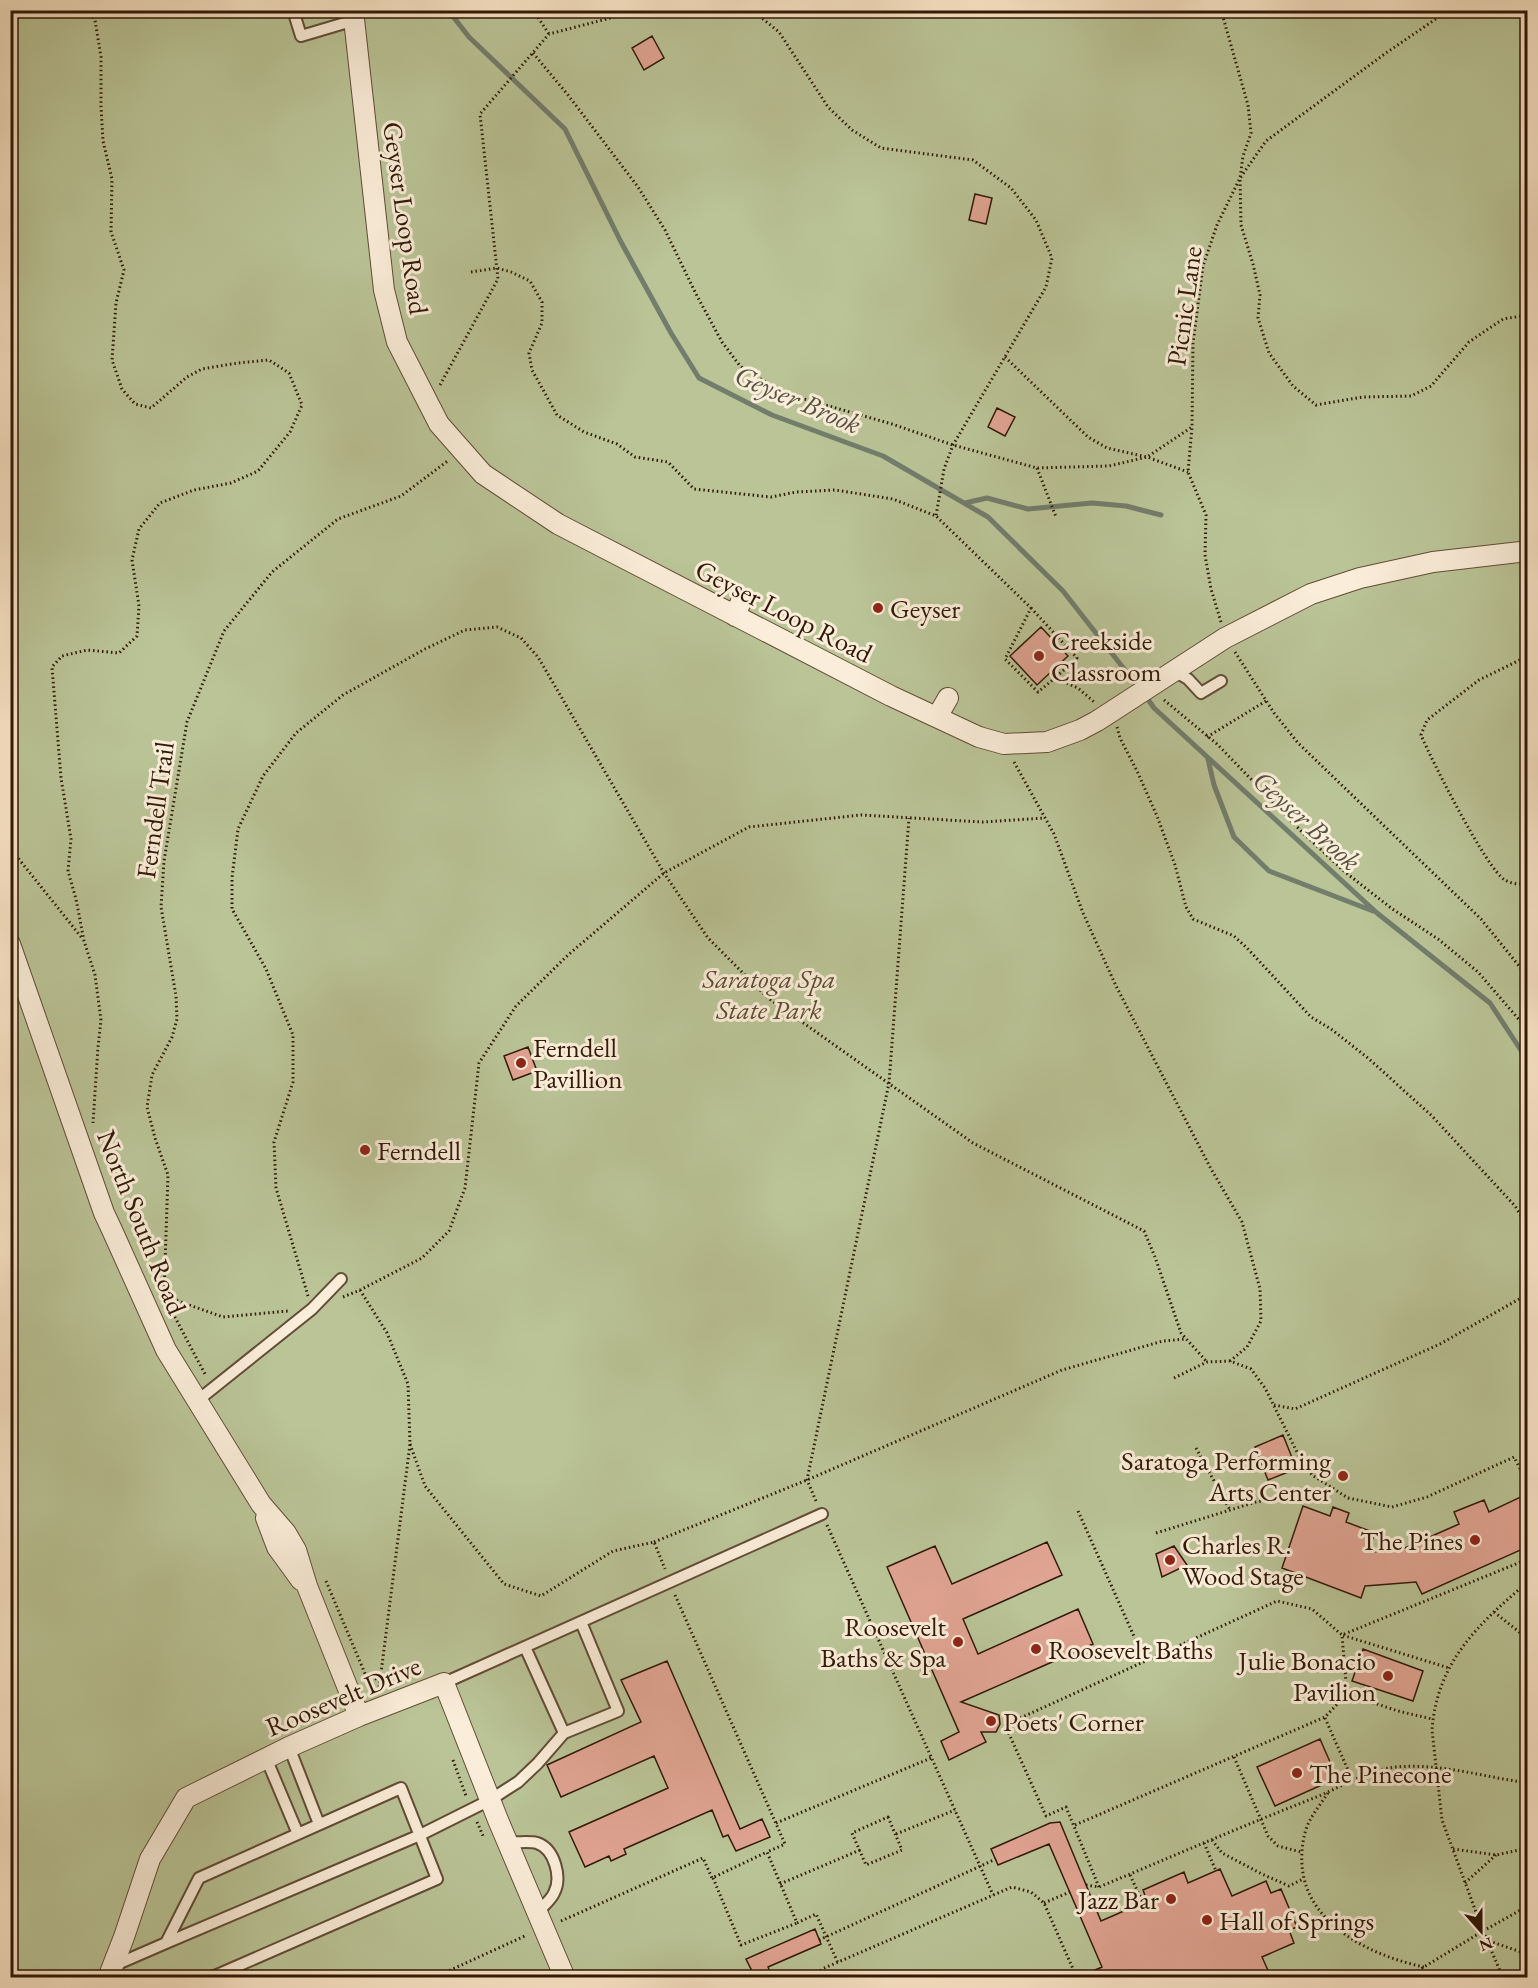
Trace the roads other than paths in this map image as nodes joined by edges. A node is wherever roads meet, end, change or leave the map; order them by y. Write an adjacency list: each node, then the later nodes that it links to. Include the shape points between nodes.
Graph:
1 (293, 10): 2 (lane, via 301,36)
2 (354, 15): 7 (street, Geyser Loop Road, via 384,290 398,342 440,424 483,474 558,524 738,607 891,696)
3 (1527, 551): 4 (street, Geyser Loop Road, via 1433,562 1360,578 1311,594 1226,638)
4 (1174, 671): 5 (lane, via 1201,693); 7 (street, Geyser Loop Road, via 1080,730 1047,742 1004,744)
5 (1221, 681)
6 (948, 698): 7 (street)
7 (937, 717)
8 (10, 944): 10 (street, North South Road, via 104,1213 166,1350)
9 (341, 1279): 10 (lane, via 312,1309)
10 (197, 1401): 15 (street, North South Road, via 261,1504 277,1547 307,1586)
11 (824, 1518): 12 (lane)
12 (581, 1622): 13 (lane); 16 (lane, via 618,1711)
13 (525, 1647): 14 (lane); 16 (lane)
14 (444, 1683): 15 (street, Roosevelt Drive); 19 (street, Roosevelt Drive)
15 (359, 1716): 17 (street, Roosevelt Drive)
16 (564, 1734): 19 (lane, via 518,1782)
17 (289, 1747): 18 (street, Roosevelt Drive); 20 (lane)
18 (266, 1758): 21 (lane); 26 (street, Roosevelt Drive, via 186,1798 150,1859)
19 (490, 1800): 22 (lane); 23 (street, Roosevelt Drive)
20 (319, 1824): 21 (lane); 22 (lane, via 401,1788)
21 (298, 1834): 25 (lane, via 199,1878)
22 (420, 1835): 25 (lane); 27 (lane, via 436,1879)
23 (508, 1842): 24 (street, Roosevelt Drive); 24 (lane, via 537,1843 548,1850 555,1863 557,1882)
24 (541, 1920): 28 (street, Roosevelt Drive)
25 (166, 1943): 26 (lane)
26 (110, 1972)
27 (210, 1977)
28 (565, 1977)

